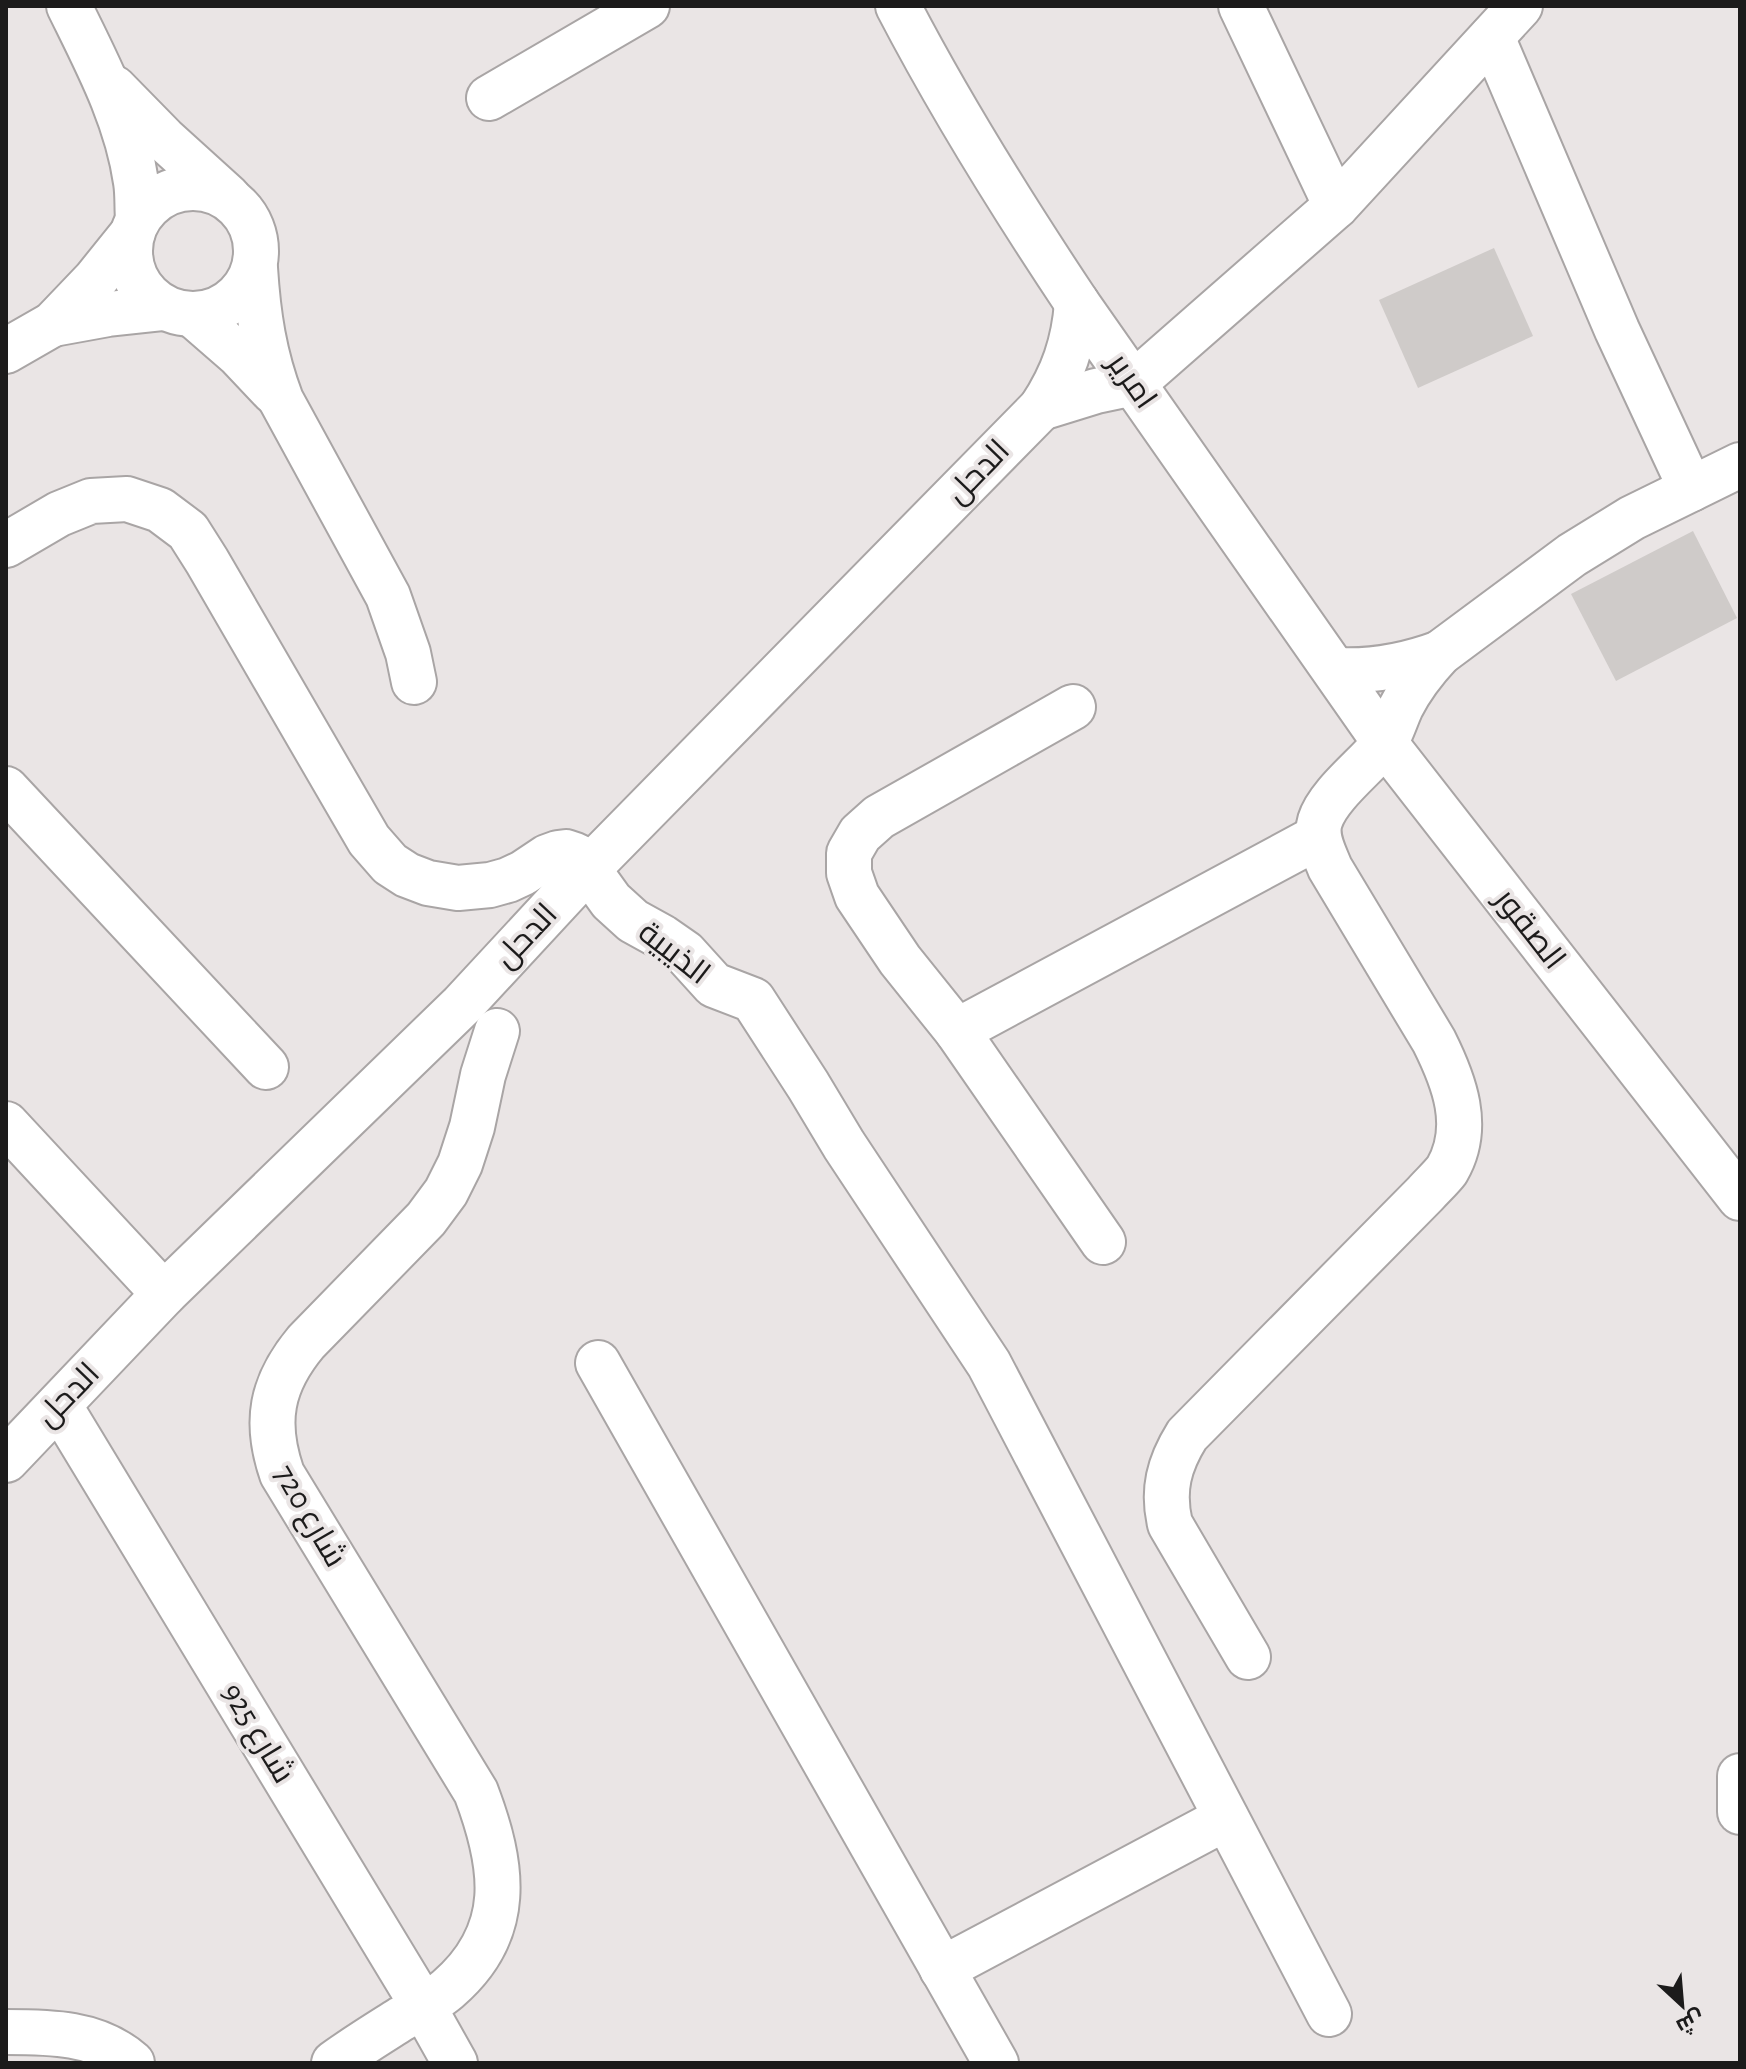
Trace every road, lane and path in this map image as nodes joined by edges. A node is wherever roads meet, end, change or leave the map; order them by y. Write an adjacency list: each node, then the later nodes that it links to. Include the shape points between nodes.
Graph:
1 (69, 6): 6 (street)
2 (647, 6): 7 (street)
3 (898, 6): 12 (street, امرير, via 930,67)
4 (1241, 6): 9 (street)
5 (1506, 21): 9 (street); 20 (street, via 1617,330)
6 (104, 78): 8 (street); 10 (street, via 129,147 136,183)
7 (489, 98)
8 (228, 197): 10 (street, via 208,188 168,192 151,203); 11 (street, via 250,220 256,236)
9 (1336, 206): 16 (street)
10 (135, 226): 13 (street, via 130,255 135,276 147,295); 14 (street)
11 (255, 268): 13 (street, via 232,302 213,311); 17 (street, via 261,336)
12 (1077, 303): 16 (street, امرير); 18 (street, via 1071,348)
13 (178, 311): 14 (street, via 122,311); 17 (street, via 239,355)
14 (53, 324): 15 (street)
15 (6, 351)
16 (1134, 383): 18 (street); 23 (street, امرير)
17 (281, 400): 24 (street, via 388,596)
18 (1041, 408): 29 (street, الدحل)
19 (1740, 465): 20 (street)
20 (1691, 489): 22 (street, via 1572,555)
21 (6, 545): 29 (street, via 91,501 127,499 160,510 188,531 201,551 369,840 390,864 428,883 458,888 508,880 558,853 575,855)
22 (1440, 653): 23 (street, via 1378,670); 26 (street, via 1407,697)
23 (1336, 670): 26 (street, امرير)
24 (414, 682)
25 (1073, 707): 31 (street, via 879,817 849,853 857,896)
26 (1385, 743): 28 (street, via 1327,806); 34 (street, الصقور)
27 (6, 789): 32 (street)
28 (1318, 837): 31 (street); 40 (street, via 1340,886 1434,1041 1460,1112 1457,1143 1446,1170 1175,1453 1166,1490 1170,1524)
29 (588, 869): 36 (street, الدحل, via 462,1005); 43 (street, الذيبية, via 633,921 685,953 714,985 753,1000 989,1364)
30 (497, 1031): 45 (street, شارع 720, via 472,1127 446,1192 291,1360 279,1382 271,1428 282,1474 476,1792 487,1821 497,1911 485,1945 467,1970)
31 (957, 1031): 35 (street)
32 (266, 1067)
33 (6, 1124): 36 (street)
34 (1740, 1198)
35 (1103, 1242)
36 (164, 1294): 38 (street, الدحل)
37 (598, 1363): 44 (street)
38 (59, 1405): 39 (street, الدحل); 45 (street, شارع 925)
39 (6, 1460)
40 (1248, 1657)
41 (1740, 1776): 42 (street)
42 (1740, 1812)
43 (1226, 1818): 44 (street); 46 (street, الذيبية)
44 (942, 1969): 52 (street)
45 (423, 2006): 48 (street, شارع 720); 51 (street, شارع 925)
46 (1329, 2014)
47 (6, 2032): 49 (street, via 68,2034 98,2043)
48 (376, 2048): 50 (street, شارع 720)
49 (132, 2063)
50 (334, 2063)
51 (455, 2063)
52 (996, 2063)

